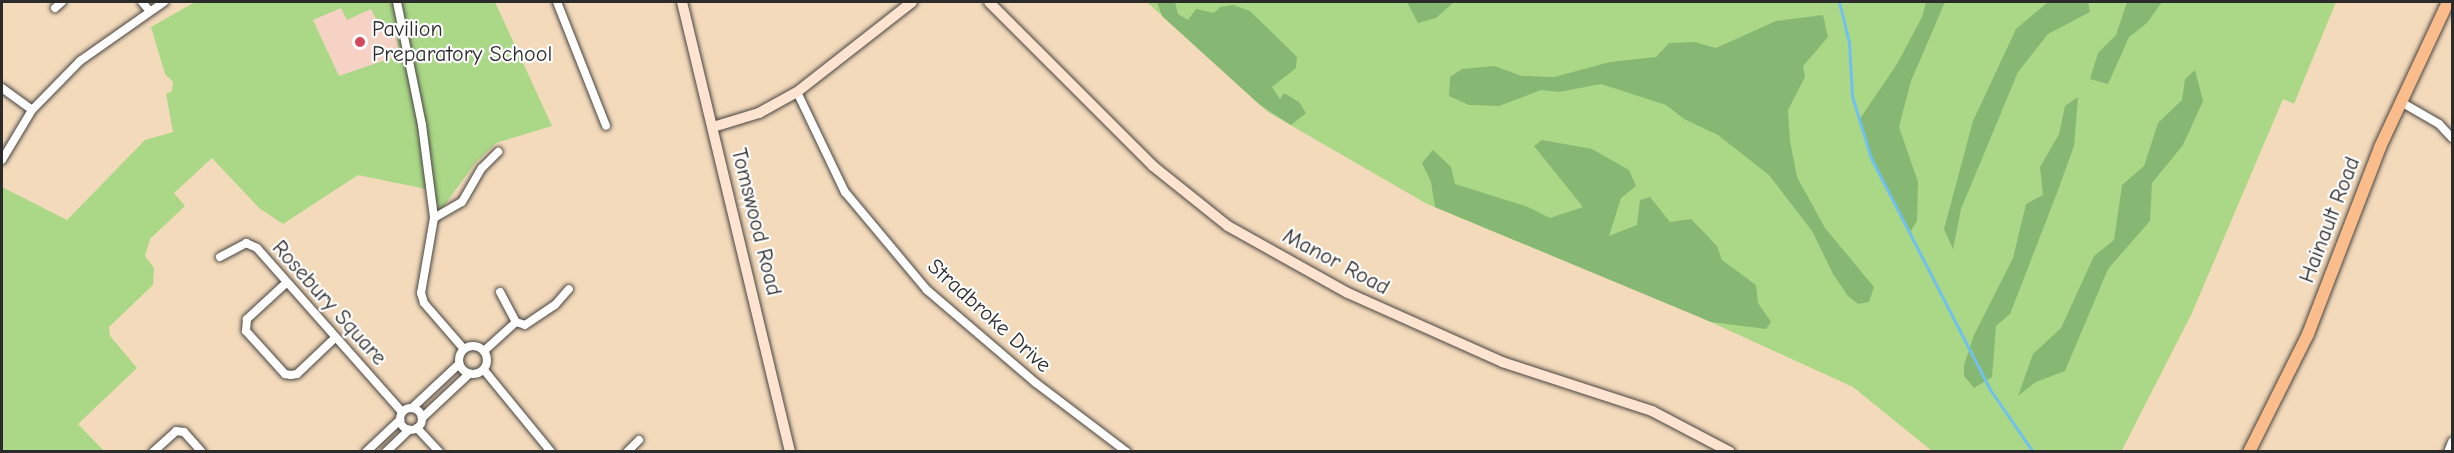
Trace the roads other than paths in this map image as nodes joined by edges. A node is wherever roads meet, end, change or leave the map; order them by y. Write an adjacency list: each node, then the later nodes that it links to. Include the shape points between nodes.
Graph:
1 (62, 2): 10 (street)
2 (142, 2): 11 (street)
3 (164, 2): 11 (street)
4 (397, 2): 21 (street, via 422,125)
5 (557, 2): 16 (street)
6 (682, 2): 17 (main road, Tomswood Road)
7 (912, 2): 13 (main road)
8 (989, 2): 48 (main road, Manor Road, via 1153,166 1228,226 1348,293 1409,321 1502,362 1652,411)
9 (2448, 2): 14 (main road, Hainault Road)
10 (55, 8)
11 (149, 9): 15 (street, via 80,61)
12 (2, 88): 15 (street)
13 (797, 92): 17 (main road, via 759,113); 47 (street, Stradbroke Drive, via 845,192 927,290)
14 (2401, 102): 18 (street, via 2439,124); 49 (main road, Hainault Road, via 2308,334)
15 (32, 110): 20 (street)
16 (606, 126)
17 (713, 127): 46 (main road, Tomswood Road)
18 (2452, 138)
19 (498, 152): 21 (street, via 482,168 462,202)
20 (2, 160)
21 (434, 218): 28 (street, via 421,293 424,303)
22 (220, 257): 23 (street, Rosebury Square, via 241,245 252,245)
23 (285, 284): 27 (street, Rosebury Square); 27 (street, via 243,326 285,374 297,374)
24 (569, 289): 26 (street, via 537,320 525,325)
25 (500, 292): 26 (street)
26 (516, 322): 29 (street)
27 (335, 338): 34 (street, Rosebury Square)
28 (464, 349): 29 (street, via 475,346); 30 (street)
29 (484, 351): 31 (street, via 488,363)
30 (459, 364): 32 (street); 33 (street)
31 (484, 370): 32 (street); 44 (street)
32 (469, 374): 35 (street)
33 (412, 408): 34 (street); 35 (street)
34 (401, 416): 36 (street, Rosebury Square); 41 (street)
35 (422, 418): 36 (street)
36 (413, 429): 42 (street); 43 (street, Rosebury Square)
37 (639, 440): 45 (street)
38 (2452, 442): 50 (street)
39 (153, 452): 40 (street, via 176,431 184,432)
40 (202, 452)
41 (366, 452)
42 (386, 452)
43 (439, 452)
44 (551, 452)
45 (627, 452)
46 (790, 452)
47 (1126, 452)
48 (1730, 452)
49 (2249, 452)
50 (2448, 452)

